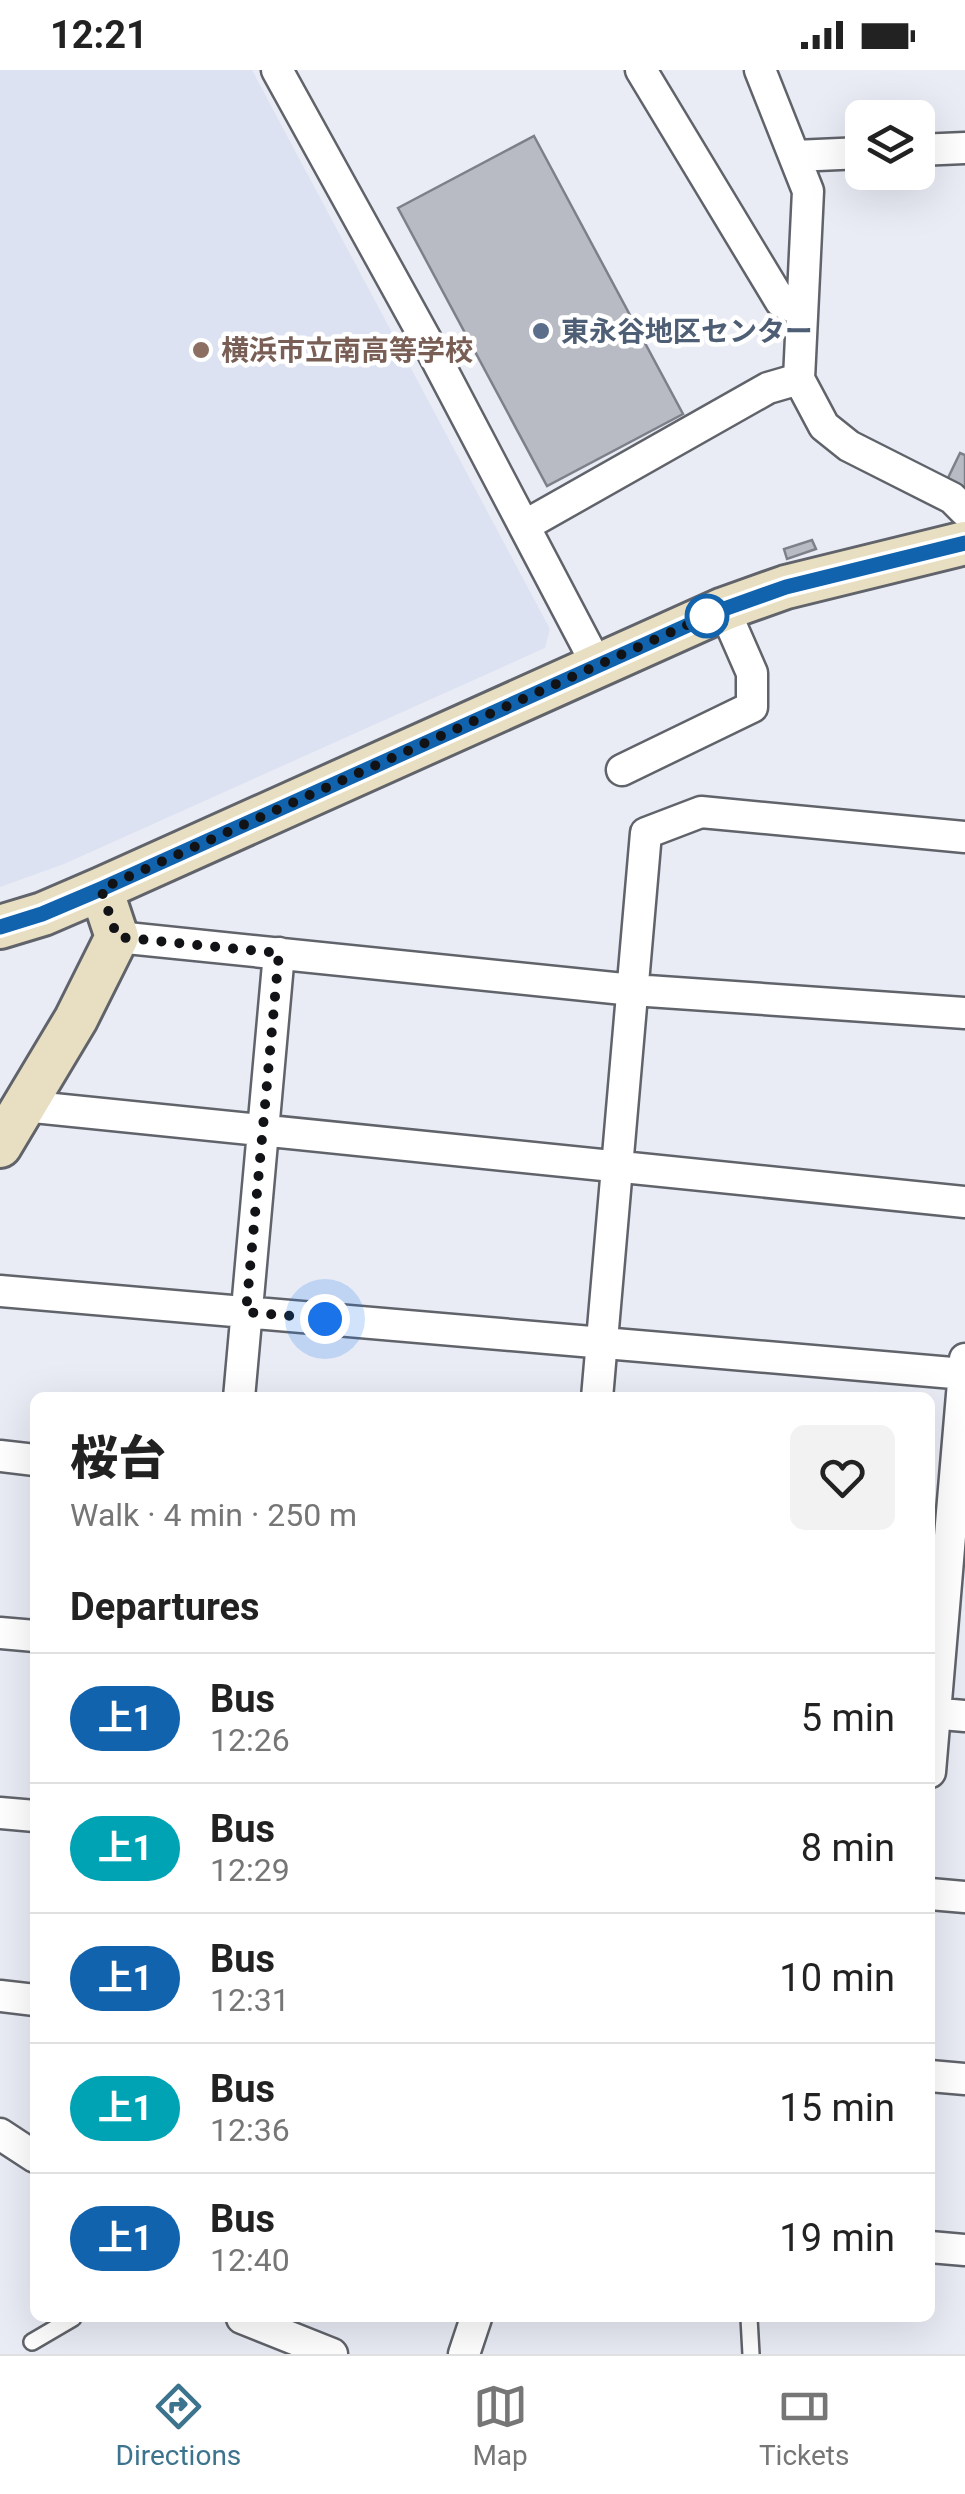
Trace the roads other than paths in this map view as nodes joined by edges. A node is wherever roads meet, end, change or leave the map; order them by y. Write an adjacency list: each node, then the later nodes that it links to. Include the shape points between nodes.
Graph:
1 (278, 70): 11 (street)
2 (640, 70): 8 (street, via 781,302)
3 (760, 70): 7 (street)
4 (965, 148): 5 (street)
5 (935, 149)
6 (845, 154): 7 (street)
7 (796, 156): 8 (street, via 808,191)
8 (800, 310): 9 (street)
9 (799, 379): 10 (street, via 824,426 848,446 952,498); 11 (street, via 768,388)
10 (965, 511)
11 (524, 526): 14 (street)
12 (965, 543): 13 (street)
13 (724, 609): 14 (street); 15 (street, via 752,672 752,706)
14 (597, 664): 17 (street)
15 (622, 770)
16 (965, 837): 21 (street, via 701,812 646,833)
17 (101, 889): 18 (street); 19 (street)
18 (0, 927)
19 (117, 937): 20 (street); 23 (street)
20 (279, 953): 21 (street); 24 (street)
21 (633, 990): 22 (street); 26 (street)
22 (965, 1013)
23 (24, 1106): 24 (street); 25 (street)
24 (262, 1131): 26 (street); 29 (street)
25 (0, 1146)
26 (617, 1166): 27 (street); 30 (street)
27 (965, 1202)
28 (0, 1291): 29 (street)
29 (246, 1312): 30 (street); 33 (street)
30 (602, 1343): 32 (street); 34 (street)
31 (965, 1359): 32 (street)
32 (964, 1374): 37 (street)
33 (239, 1392)
34 (598, 1392)
35 (0, 1456): 36 (street)
36 (30, 1459)
37 (948, 1545): 40 (street)
38 (0, 1632): 39 (street)
39 (30, 1635)
40 (943, 1714): 41 (street)
41 (935, 1750)
42 (0, 1813): 43 (street)
43 (30, 1816)
44 (935, 1894): 45 (street)
45 (965, 1897)
46 (0, 1996): 47 (street)
47 (30, 1999)
48 (935, 2076): 49 (street)
49 (965, 2079)
50 (0, 2134): 51 (street)
51 (30, 2154)
52 (935, 2247): 53 (street)
53 (965, 2250)
54 (66, 2322): 58 (lane)
55 (251, 2322): 59 (street)
56 (475, 2322): 61 (street)
57 (749, 2322): 62 (lane)
58 (32, 2342)
59 (305, 2347): 60 (street)
60 (332, 2354)
61 (464, 2354)
62 (751, 2354)

